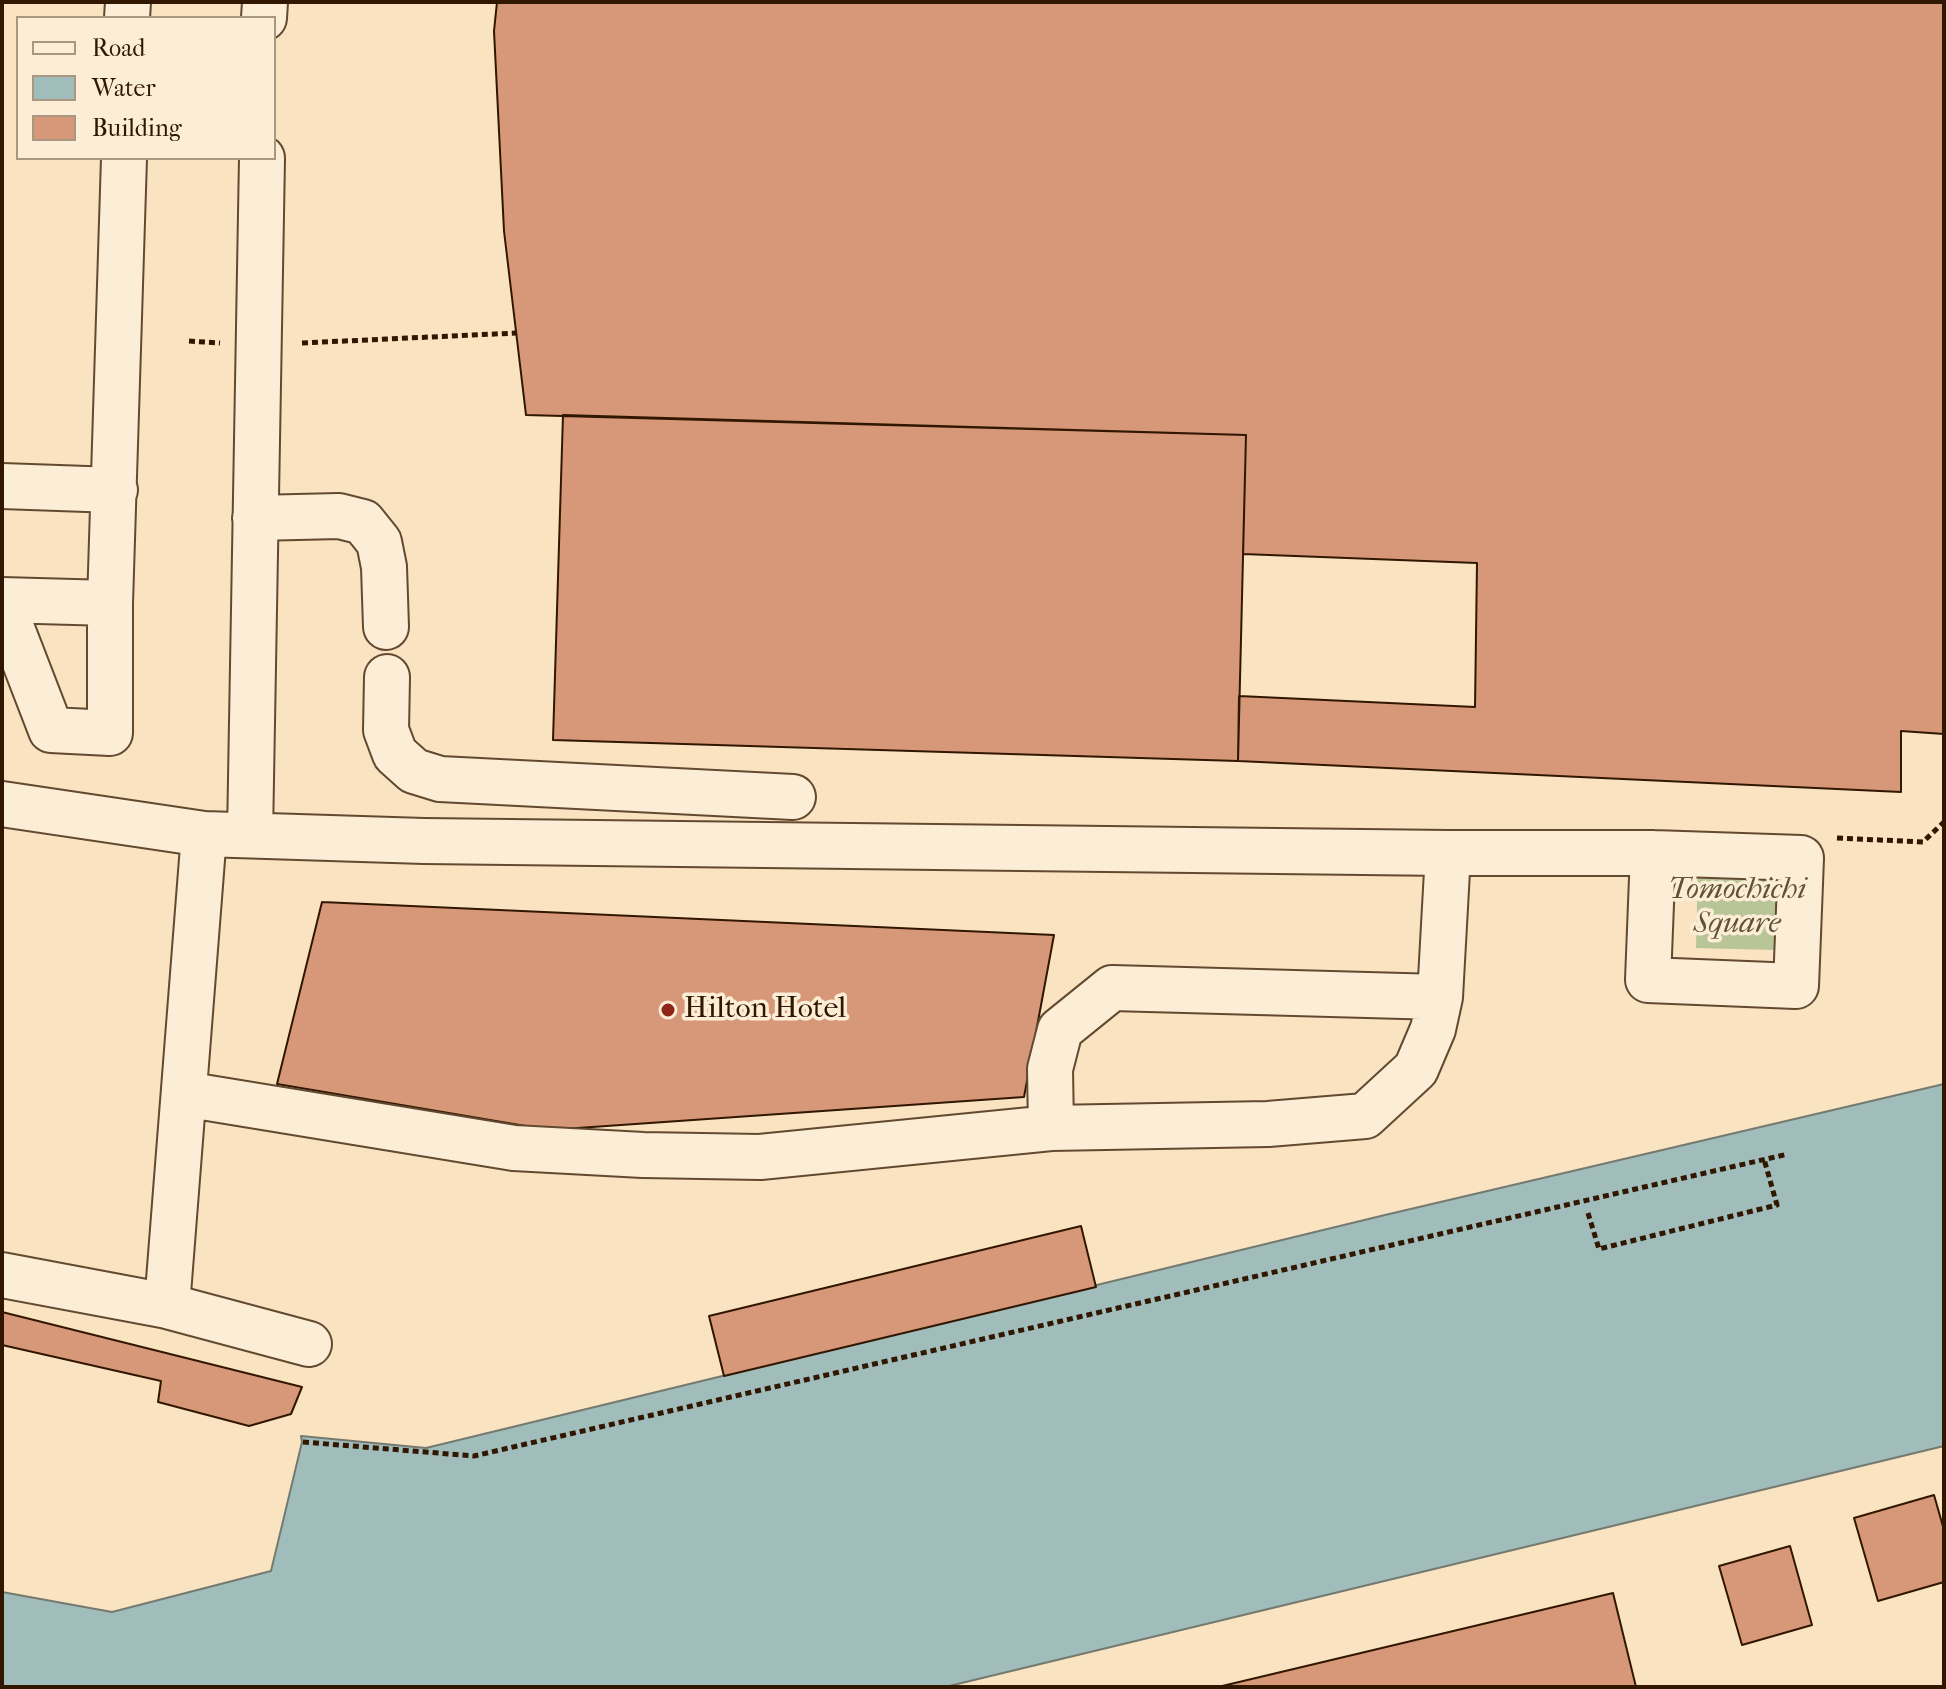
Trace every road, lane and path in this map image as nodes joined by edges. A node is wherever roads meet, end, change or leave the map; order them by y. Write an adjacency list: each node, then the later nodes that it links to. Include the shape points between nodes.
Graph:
1 (124, 160): 7 (street)
2 (262, 160): 5 (street)
3 (516, 333): 5 (path)
4 (189, 341): 5 (path)
5 (258, 345): 8 (street)
6 (2, 486): 7 (street)
7 (115, 490): 10 (street)
8 (255, 518): 11 (street, via 339,516 363,522 379,542); 17 (street)
9 (2, 601): 10 (street); 10 (street, via 51,730 110,733)
10 (110, 603)
11 (386, 627)
12 (387, 677): 13 (street, via 386,730 395,754 414,771 440,779)
13 (793, 797)
14 (2, 804): 16 (street)
15 (1944, 822): 20 (path, via 1923,842 1833,837)
16 (204, 834): 17 (street); 22 (street)
17 (250, 835): 18 (street)
18 (1448, 853): 19 (street); 21 (street)
19 (1653, 853): 20 (street); 20 (street, via 1648,980 1796,986)
20 (1801, 858)
21 (1440, 997): 23 (street, via 1416,1069 1365,1116 1268,1124); 23 (street, via 1112,988 1060,1030 1050,1069)
22 (184, 1094): 23 (street, via 514,1148 643,1155 760,1157); 28 (street)
23 (1051, 1128)
24 (1788, 1154): 25 (path)
25 (1764, 1159): 26 (path, via 1777,1205 1599,1249); 30 (path, via 474,1456)
26 (1588, 1213)
27 (2, 1275): 28 (street)
28 (167, 1306): 29 (street)
29 (309, 1344)
30 (303, 1442)

